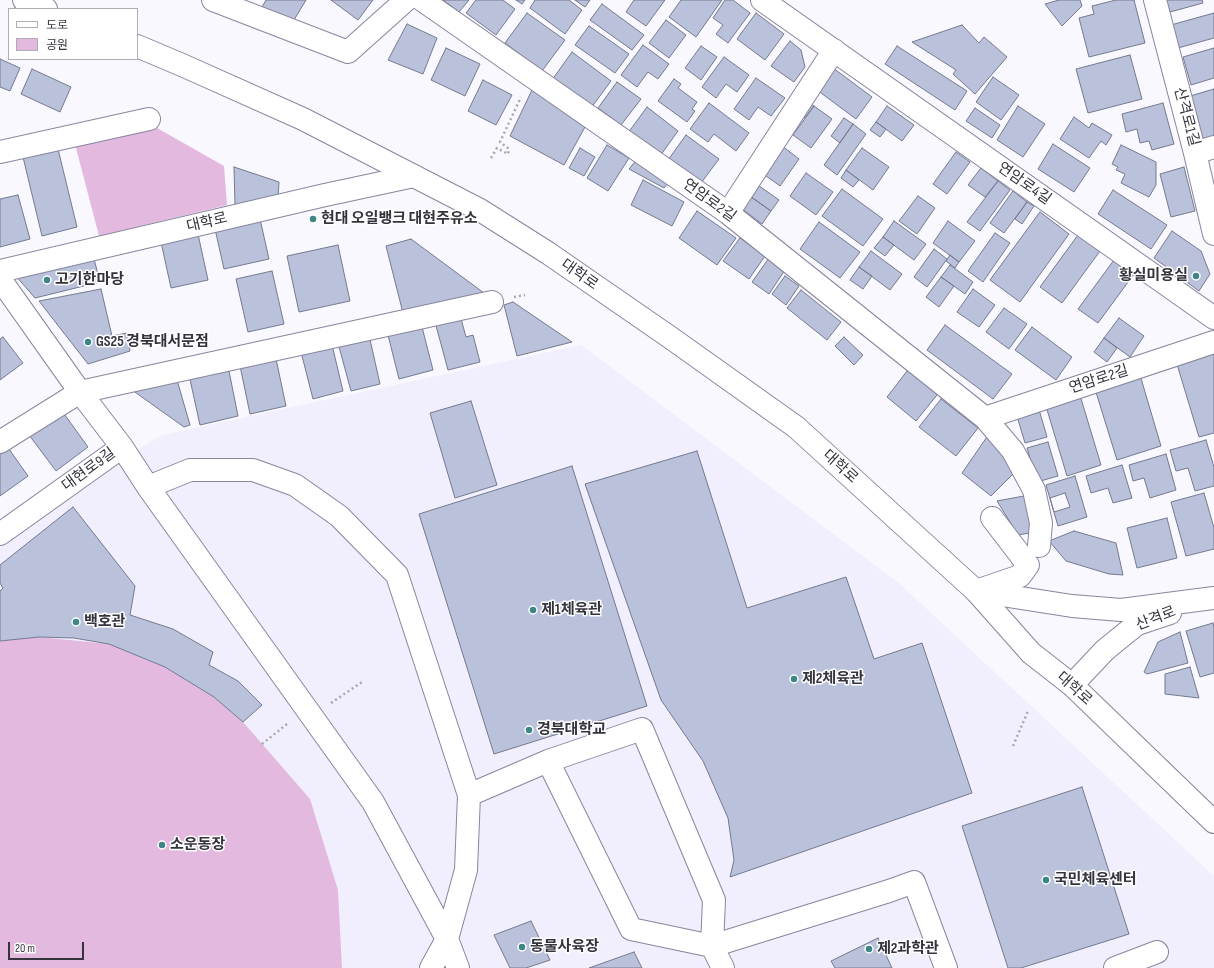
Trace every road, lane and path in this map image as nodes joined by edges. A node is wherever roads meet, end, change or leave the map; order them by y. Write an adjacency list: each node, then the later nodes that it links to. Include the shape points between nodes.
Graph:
1 (24, 0): 7 (street)
2 (213, 0): 3 (street, via 348,52)
3 (406, 0)
4 (422, 0): 10 (street, 연암로2길)
5 (762, 0): 9 (street, 연암로4길)
6 (1155, 0): 12 (street, 산격로1길)
7 (44, 8)
8 (138, 46): 15 (street, 대학로, via 303,119)
9 (834, 50): 16 (street); 21 (street, 연암로4길)
10 (531, 77): 14 (path, via 500,142 510,149 508,154 497,148); 16 (street, 연암로2길)
11 (149, 119): 13 (street)
12 (1204, 150): 17 (street, 산격로1길)
13 (0, 152)
14 (491, 158)
15 (414, 176): 18 (street, 대학로); 31 (street, 대학로, via 480,210 548,253 796,427)
16 (728, 213): 24 (street, 연암로2길)
17 (1214, 234)
18 (0, 271)
19 (0, 279): 23 (street, 대현로9길)
20 (492, 302): 23 (street)
21 (1214, 318)
22 (1214, 342): 24 (street, 연암로2길)
23 (80, 392): 25 (street); 26 (street, 대현로9길)
24 (985, 418): 30 (street, 연암로2길, via 1013,451 1034,490 1041,523)
25 (0, 442)
26 (122, 447): 27 (street); 29 (street, 대현로9길)
27 (148, 487): 36 (street); 40 (street, via 190,470 253,470 295,485 339,516 397,575)
28 (992, 518): 31 (street, via 1028,565 1020,576)
29 (0, 534)
30 (1040, 546)
31 (976, 591): 32 (street, via 1072,606 1121,610); 34 (street, 대학로, via 1031,653)
32 (1214, 598): 34 (street, 산격로, via 1137,624 1105,650)
33 (362, 682): 36 (path)
34 (1072, 685): 41 (street, 대학로)
35 (1028, 711): 38 (path)
36 (309, 712): 37 (path); 42 (street, via 373,802)
37 (262, 744)
38 (1013, 746)
39 (548, 761): 40 (street); 43 (street, via 631,929); 43 (street, via 642,729 714,900)
40 (470, 795): 42 (street, via 466,870)
41 (1214, 822)
42 (447, 939): 45 (street); 46 (street)
43 (712, 946): 47 (street); 48 (street, via 914,882)
44 (1157, 952): 49 (street)
45 (431, 968)
46 (458, 968)
47 (723, 968)
48 (946, 968)
49 (1115, 968)

